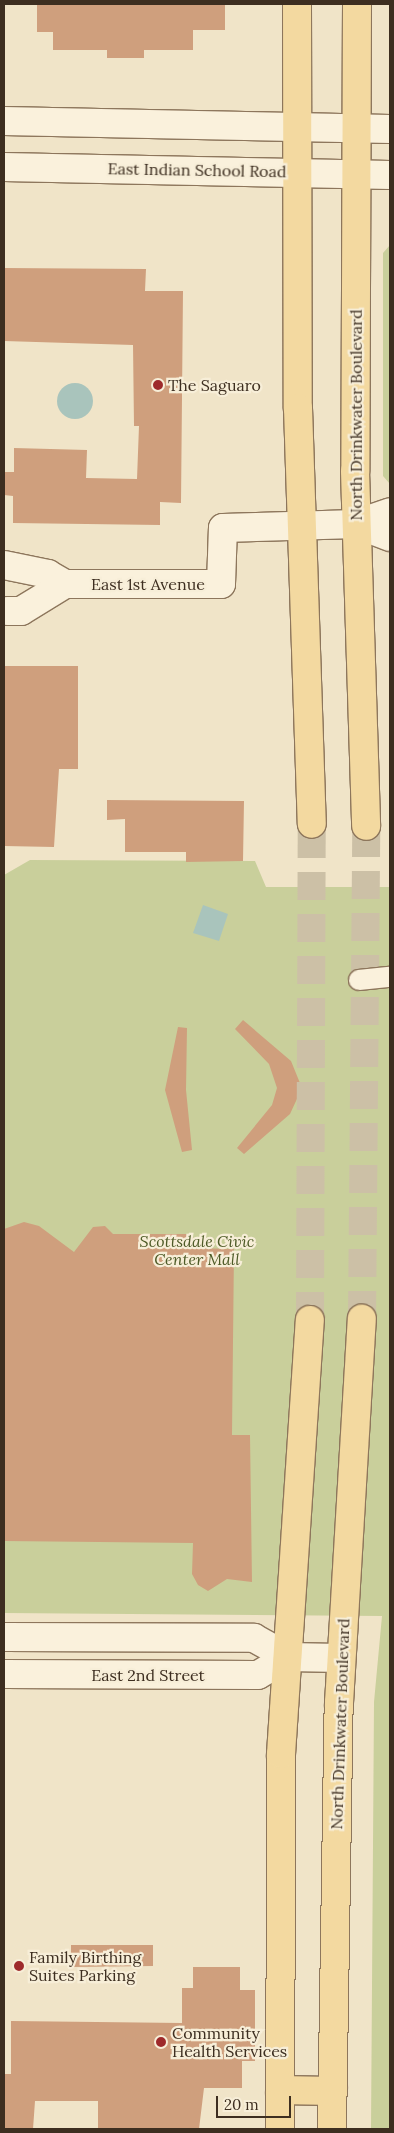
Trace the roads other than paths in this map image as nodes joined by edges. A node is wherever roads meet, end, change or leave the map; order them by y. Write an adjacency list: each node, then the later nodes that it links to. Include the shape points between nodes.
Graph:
1 (297, 4): 4 (main road)
2 (357, 4): 5 (main road, North Drinkwater Boulevard)
3 (4, 121): 4 (street)
4 (297, 126): 5 (street); 8 (main road)
5 (358, 128): 6 (street); 9 (main road, North Drinkwater Boulevard)
6 (390, 129)
7 (4, 167): 8 (street, East Indian School Road)
8 (298, 171): 9 (street, East Indian School Road); 13 (main road)
9 (358, 174): 10 (street, East Indian School Road); 12 (main road, North Drinkwater Boulevard)
10 (390, 175)
11 (390, 512): 12 (street)
12 (356, 524): 13 (street, East 1st Avenue); 14 (street); 19 (main road, North Drinkwater Boulevard)
13 (300, 528): 16 (street, East 1st Avenue, via 223,528 221,584); 18 (main road)
14 (390, 537)
15 (4, 565): 16 (street, East 1st Avenue, via 48,574)
16 (65, 584): 17 (street, via 21,611)
17 (7, 611)
18 (312, 824)
19 (366, 826)
20 (390, 977): 21 (street)
21 (359, 980)
22 (362, 1319): 26 (main road, North Drinkwater Boulevard)
23 (310, 1320): 25 (main road)
24 (4, 1637): 25 (street, via 254,1638)
25 (288, 1657): 26 (street); 27 (street, East 2nd Street, via 258,1675); 28 (main road, via 280,1809)
26 (341, 1658): 29 (main road, North Drinkwater Boulevard)
27 (4, 1674)
28 (280, 2090): 29 (main road); 30 (main road)
29 (333, 2091): 31 (main road, North Drinkwater Boulevard)
30 (280, 2129)
31 (332, 2129)

